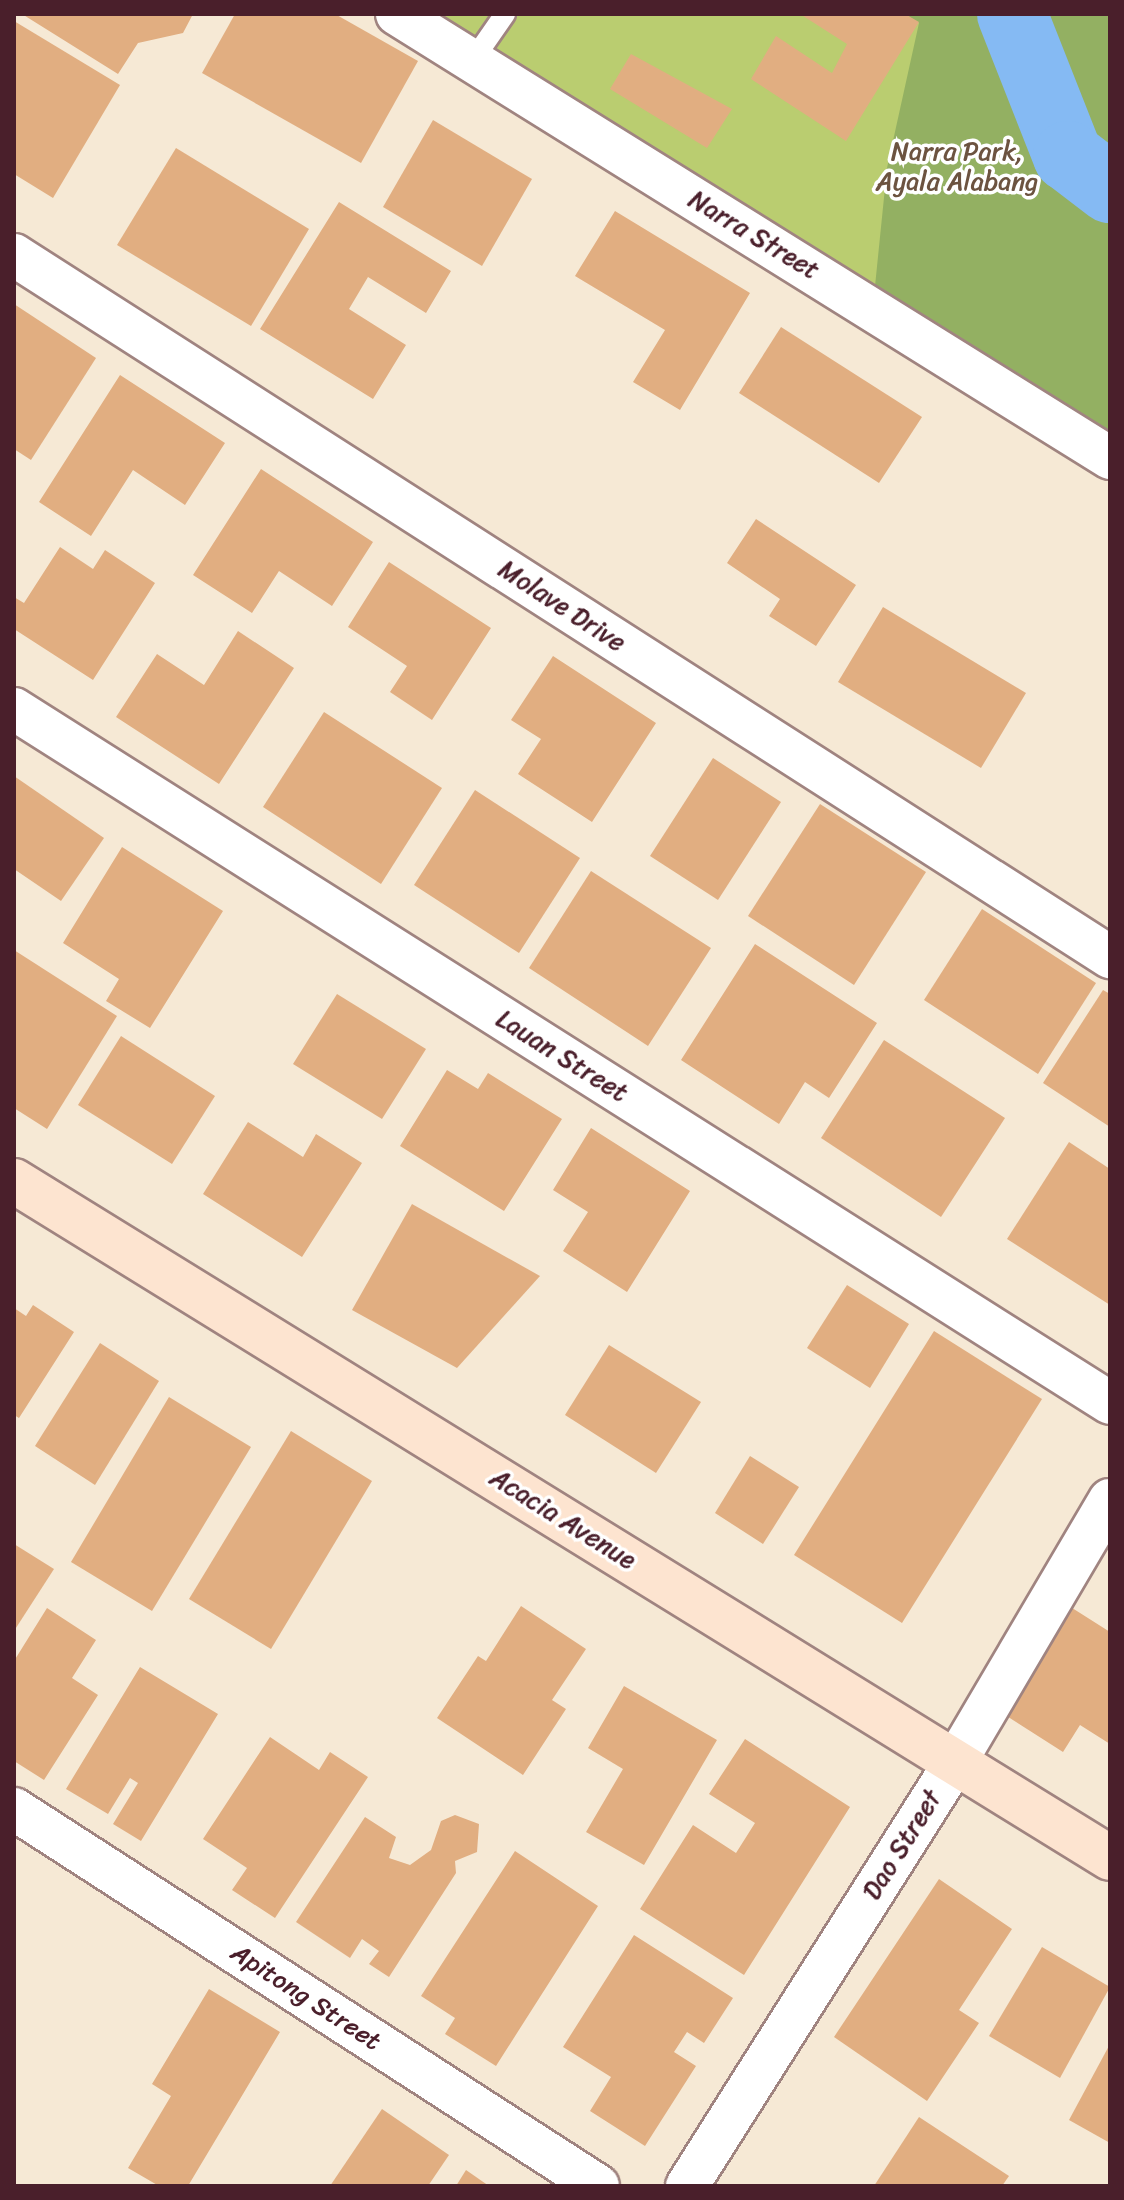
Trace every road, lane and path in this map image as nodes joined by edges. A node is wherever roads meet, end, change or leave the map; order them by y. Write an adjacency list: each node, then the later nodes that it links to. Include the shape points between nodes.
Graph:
1 (397, 14): 3 (street, Narra Street)
2 (505, 14): 3 (lane)
3 (473, 60): 5 (street, Narra Street)
4 (14, 255): 7 (street, Molave Drive)
5 (1110, 458)
6 (14, 709): 9 (street, Lauan Street)
7 (1110, 957)
8 (14, 1181): 11 (street, Acacia Avenue)
9 (1110, 1403)
10 (1110, 1500): 11 (street, Dao Street)
11 (956, 1761): 13 (street, Acacia Avenue); 15 (street, Dao Street)
12 (14, 1809): 14 (street, Apitong Street)
13 (1110, 1858)
14 (598, 2186)
15 (687, 2186)

